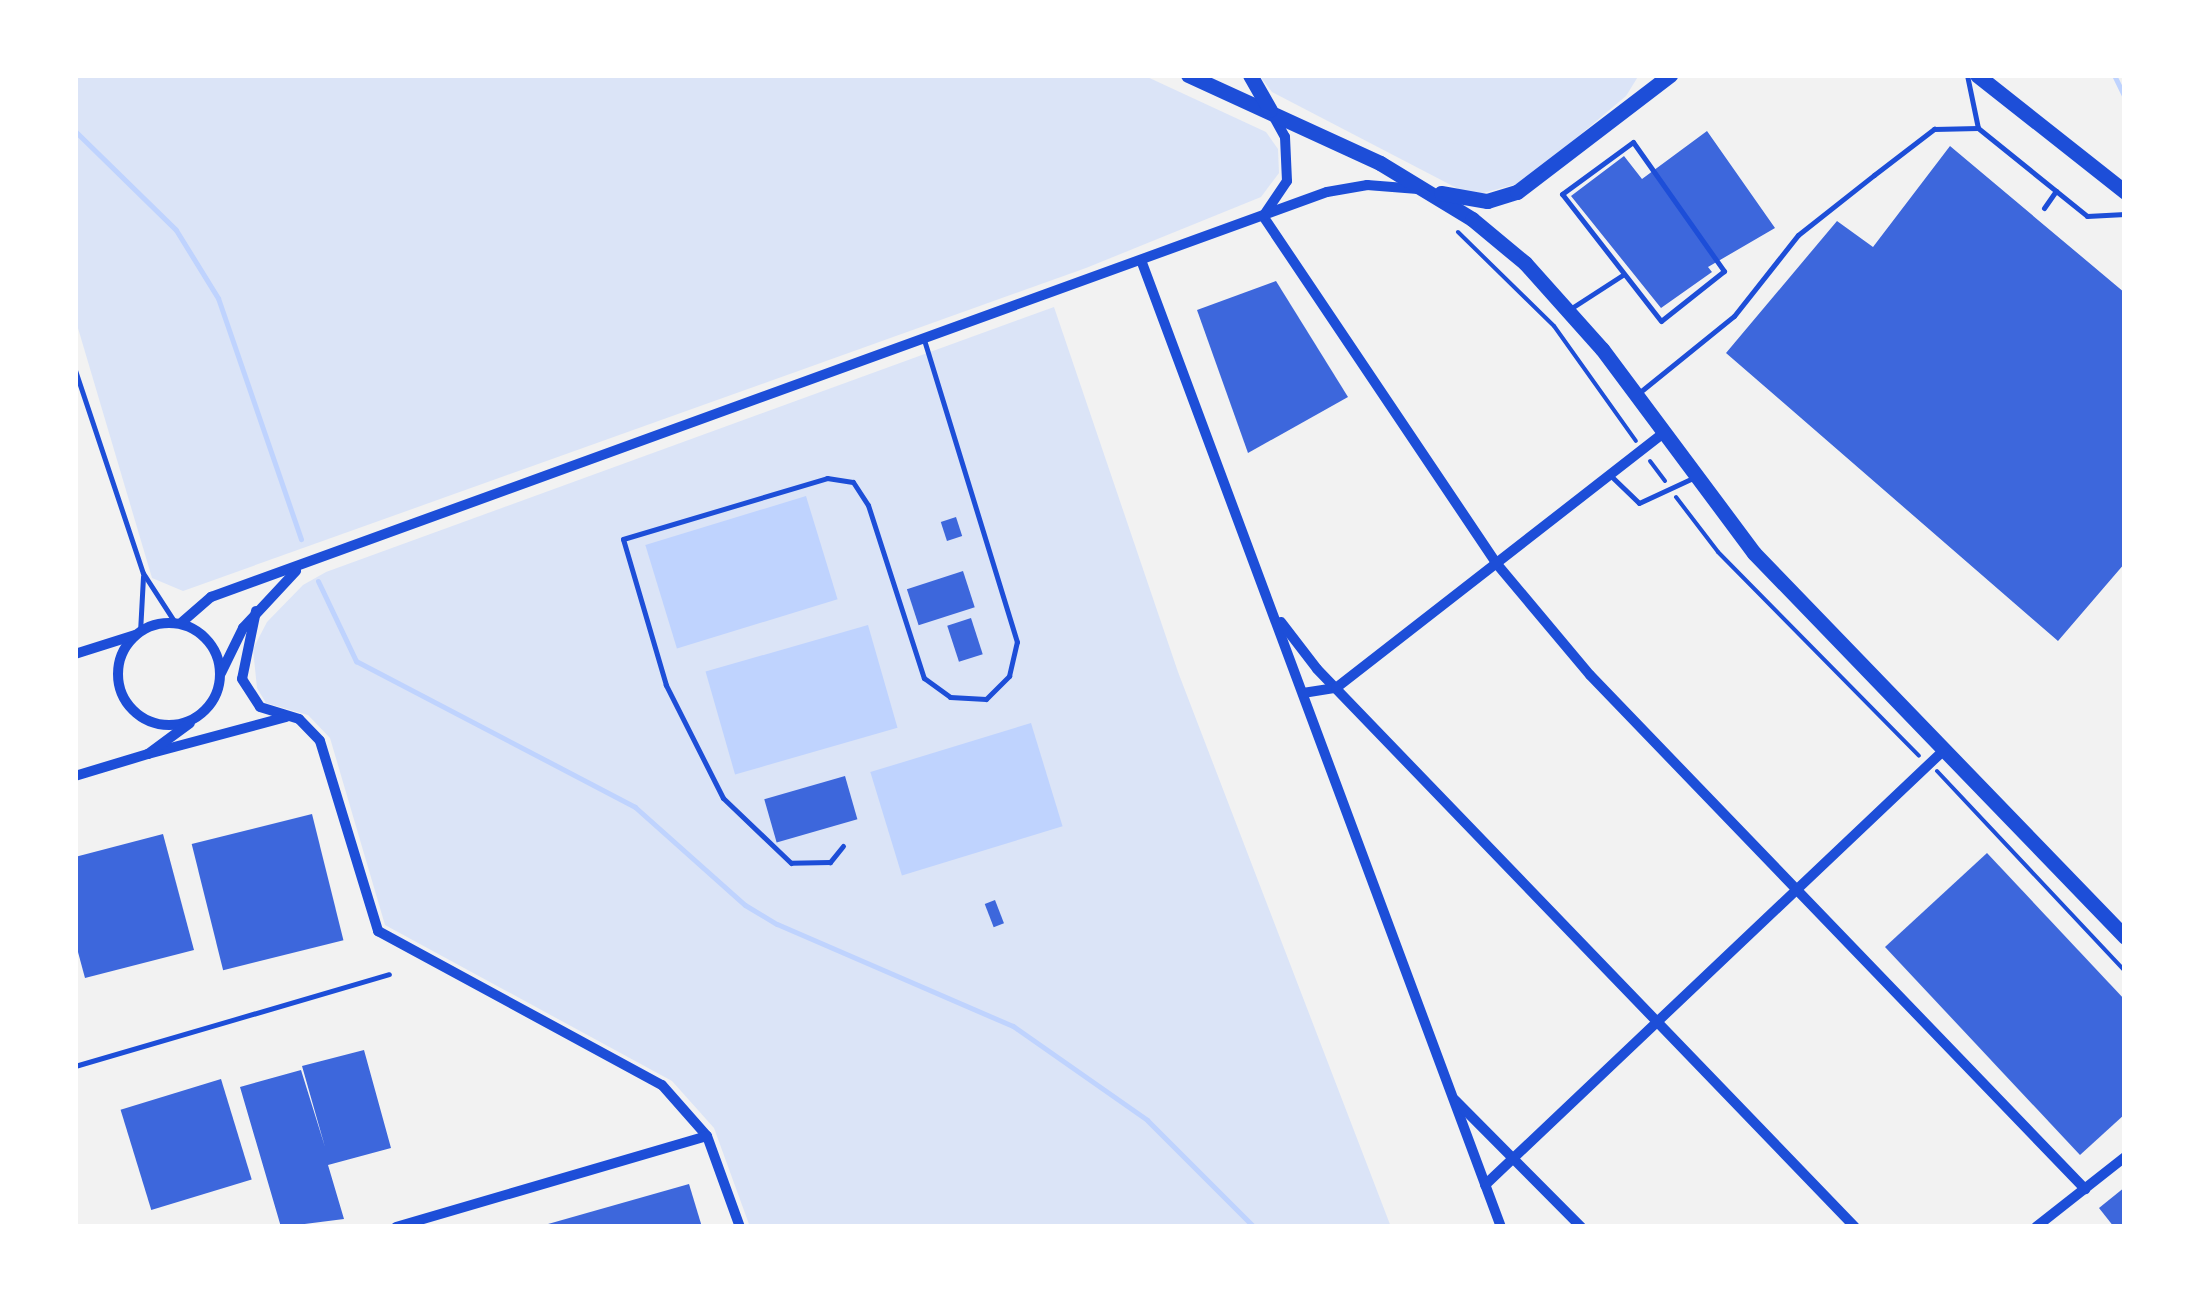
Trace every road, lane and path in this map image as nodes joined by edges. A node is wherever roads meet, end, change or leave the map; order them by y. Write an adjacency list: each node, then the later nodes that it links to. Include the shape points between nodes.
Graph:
1 (1188, 75): 8 (main road)
2 (1250, 75): 8 (main road)
3 (1652, 75): 7 (main road)
4 (1670, 75): 7 (main road)
5 (1967, 75): 9 (lane)
6 (1977, 75): 12 (main road)
7 (1647, 93): 10 (main road, via 1504,198 1472,201)
8 (1270, 110): 10 (main road); 15 (street, via 1289,157 1287,181)
9 (1978, 128): 11 (lane); 22 (lane, via 1934,129 1889,163 1798,236 1734,316)
10 (1429, 190): 15 (street, via 1348,187); 19 (main road, via 1498,239)
11 (2056, 192): 13 (lane); 14 (lane, via 2086,216)
12 (2125, 192)
13 (2044, 208)
14 (2125, 214)
15 (1263, 216): 17 (street); 29 (street)
16 (1448, 218): 24 (path, via 1554,326)
17 (1142, 260): 20 (street); 32 (street)
18 (1624, 274): 18 (lane, via 1562,194 1633,142 1724,271 1661,321); 19 (lane)
19 (1570, 308): 22 (main road)
20 (924, 340): 30 (street); 48 (lane, via 1018,642 1008,676 986,699 950,697 924,678 868,505 853,482 828,478 623,539 666,684 722,798 791,864 830,862)
21 (75, 370): 31 (lane)
22 (1635, 396): 23 (main road)
23 (1662, 434): 26 (street); 27 (main road)
24 (1636, 442)
25 (1651, 462): 28 (path)
26 (1610, 475): 28 (lane, via 1639,503); 29 (street)
27 (1694, 478): 28 (lane); 43 (main road, via 1776,577)
28 (1672, 491): 45 (path, via 1718,552 1907,748)
29 (1496, 563): 40 (street); 49 (street, via 1640,732)
30 (300, 567): 33 (street); 34 (street, via 211,597)
31 (143, 572): 34 (lane); 35 (lane)
32 (1270, 606): 37 (street); 39 (street)
33 (256, 611): 38 (street); 42 (street, via 242,679 260,707)
34 (178, 622): 35 (street); 38 (street, via 210,644)
35 (138, 634): 36 (street); 41 (street, via 118,665 124,699 150,722 167,726)
36 (75, 654)
37 (1318, 669): 39 (street); 40 (street)
38 (220, 675): 41 (street)
39 (1301, 687): 40 (street); 55 (street)
40 (1336, 688): 53 (street)
41 (200, 716): 44 (street)
42 (287, 717): 44 (street); 56 (street, via 313,728 320,741 378,931 635,1068 688,1109)
43 (1944, 750): 49 (street); 50 (main road)
44 (148, 754): 46 (street)
45 (1924, 757)
46 (75, 776)
47 (1942, 776): 51 (path)
48 (844, 846)
49 (1795, 892): 53 (street); 60 (street)
50 (2125, 937)
51 (2125, 971)
52 (389, 974): 54 (lane)
53 (1657, 1022): 58 (street); 65 (street)
54 (75, 1066)
55 (1453, 1097): 58 (street); 59 (street)
56 (707, 1136): 61 (street); 62 (street)
57 (2125, 1157): 60 (street)
58 (1513, 1158): 59 (street); 64 (street)
59 (1486, 1185): 63 (street)
60 (2085, 1189): 66 (street)
61 (396, 1227)
62 (740, 1227)
63 (1501, 1227)
64 (1581, 1227)
65 (1854, 1227)
66 (2036, 1227)

